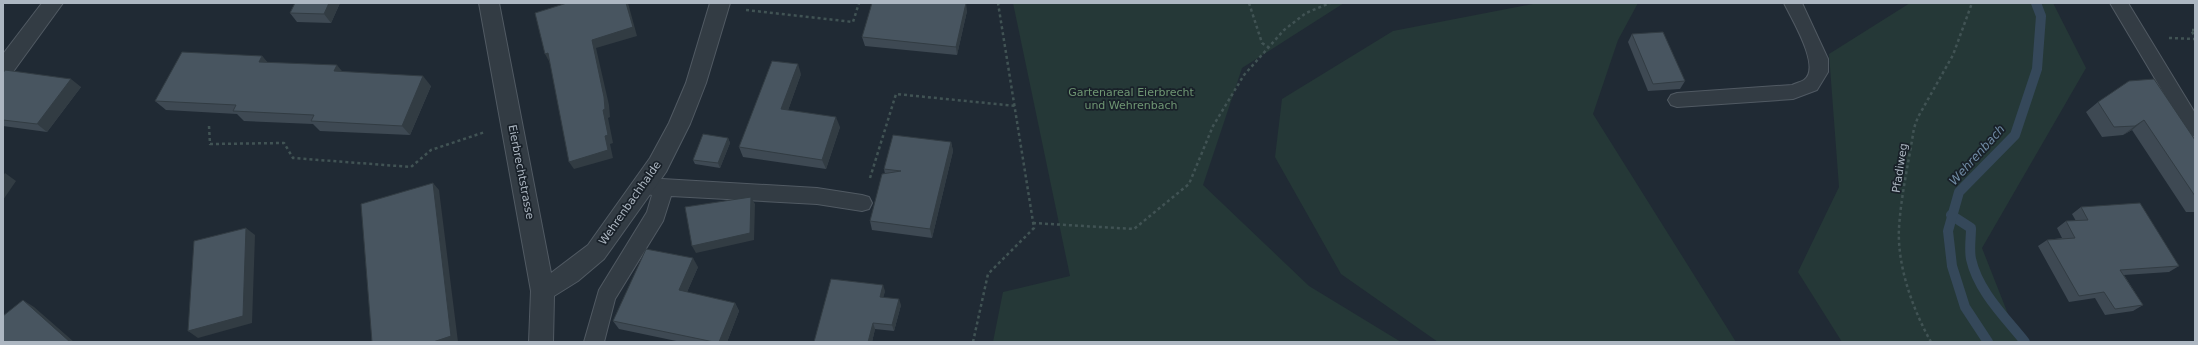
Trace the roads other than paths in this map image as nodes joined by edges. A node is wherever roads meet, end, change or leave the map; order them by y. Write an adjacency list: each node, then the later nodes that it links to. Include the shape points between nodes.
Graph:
1 (53, 3): 6 (street)
2 (489, 3): 11 (street, Eierbrechtstrasse)
3 (1793, 3): 7 (lane, via 1819,59 1819,72 1811,85 1793,92)
4 (2119, 3): 8 (lane)
5 (720, 5): 9 (street, Wehrenbachhalde, via 696,83 658,165)
6 (3, 70)
7 (1677, 100)
8 (2195, 129)
9 (654, 187): 10 (lane, via 817,196); 11 (street, Wehrenbachhalde, via 596,252 570,274); 13 (lane, via 656,215 606,296)
10 (862, 203)
11 (543, 291): 12 (street, Eierbrechtstrasse)
12 (542, 342)
13 (594, 342)

